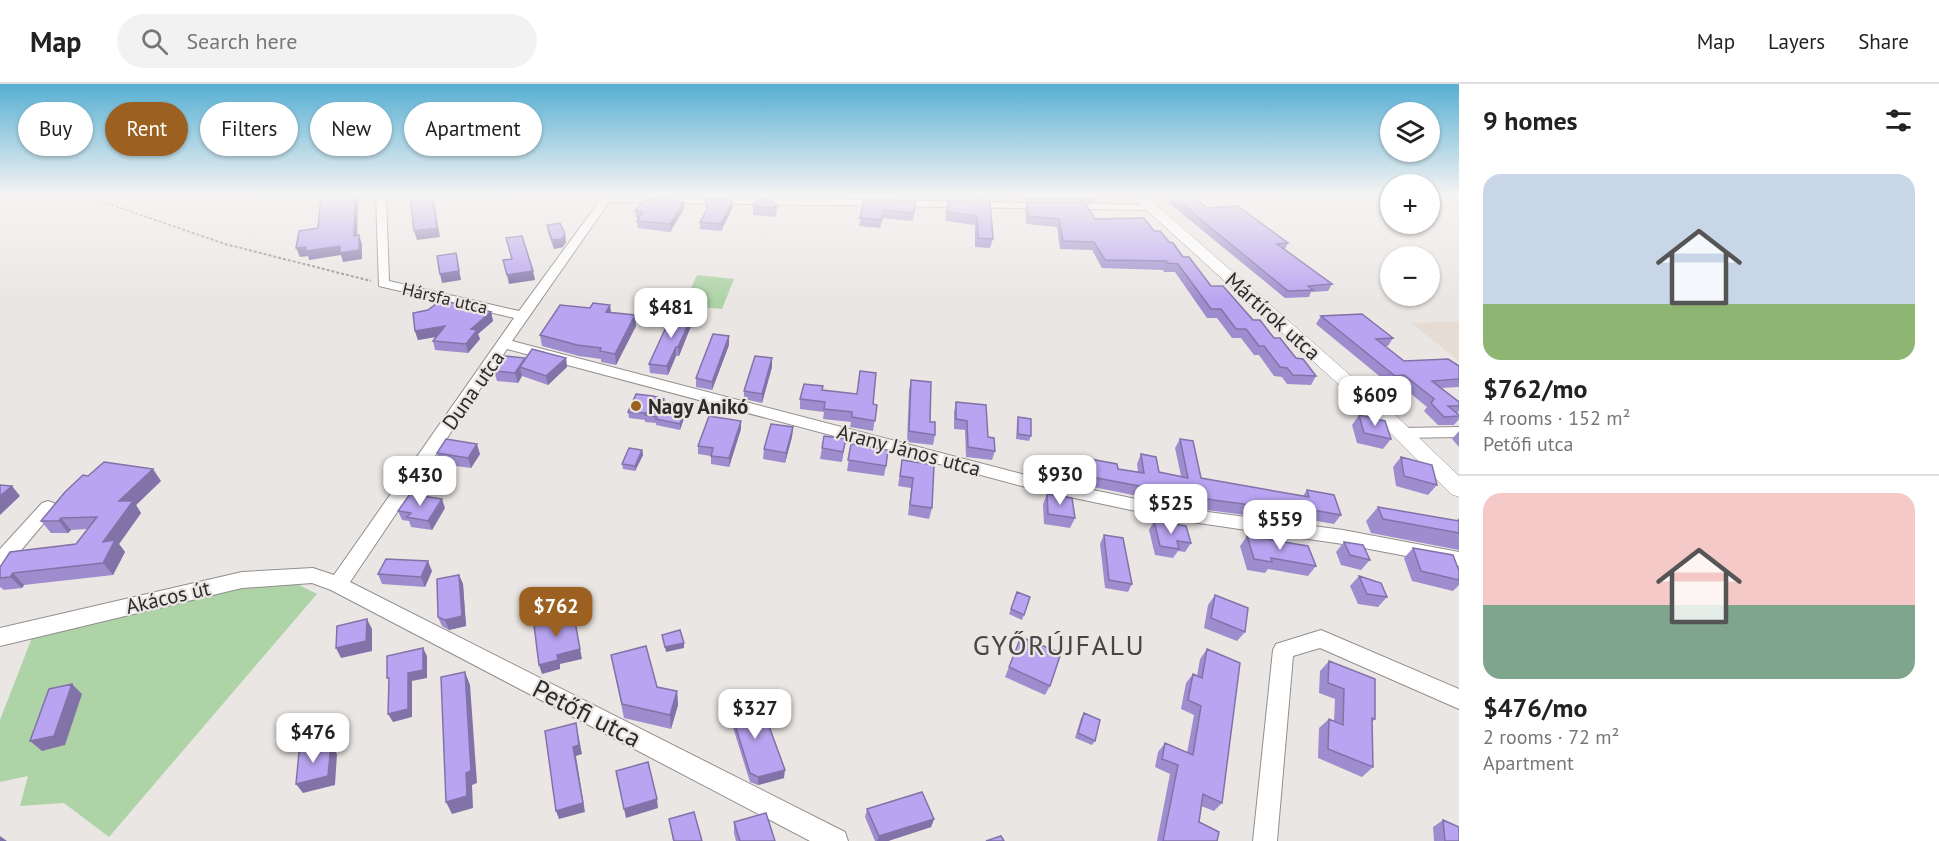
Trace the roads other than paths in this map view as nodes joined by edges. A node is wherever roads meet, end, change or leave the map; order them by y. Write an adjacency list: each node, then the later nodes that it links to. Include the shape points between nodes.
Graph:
1 (382, 230): 4 (street, Hársfa utca, via 383,283)
2 (582, 230): 4 (street, Duna utca)
3 (1177, 230): 7 (main road, Mártírok utca)
4 (522, 316): 5 (street, Duna utca)
5 (505, 344): 10 (street, Arany János utca, via 1037,484 1178,514 1343,537); 12 (street, Duna utca)
6 (1459, 432): 7 (street)
7 (1402, 433): 8 (main road, Mártírok utca)
8 (1459, 489)
9 (48, 507): 11 (street)
10 (1459, 559)
11 (0, 562)
12 (338, 585): 13 (street, Akácos út, via 313,575 242,580); 15 (street, Petőfi utca)
13 (0, 637)
14 (1459, 699): 16 (street, via 1321,639 1283,650)
15 (836, 841)
16 (1265, 841)

